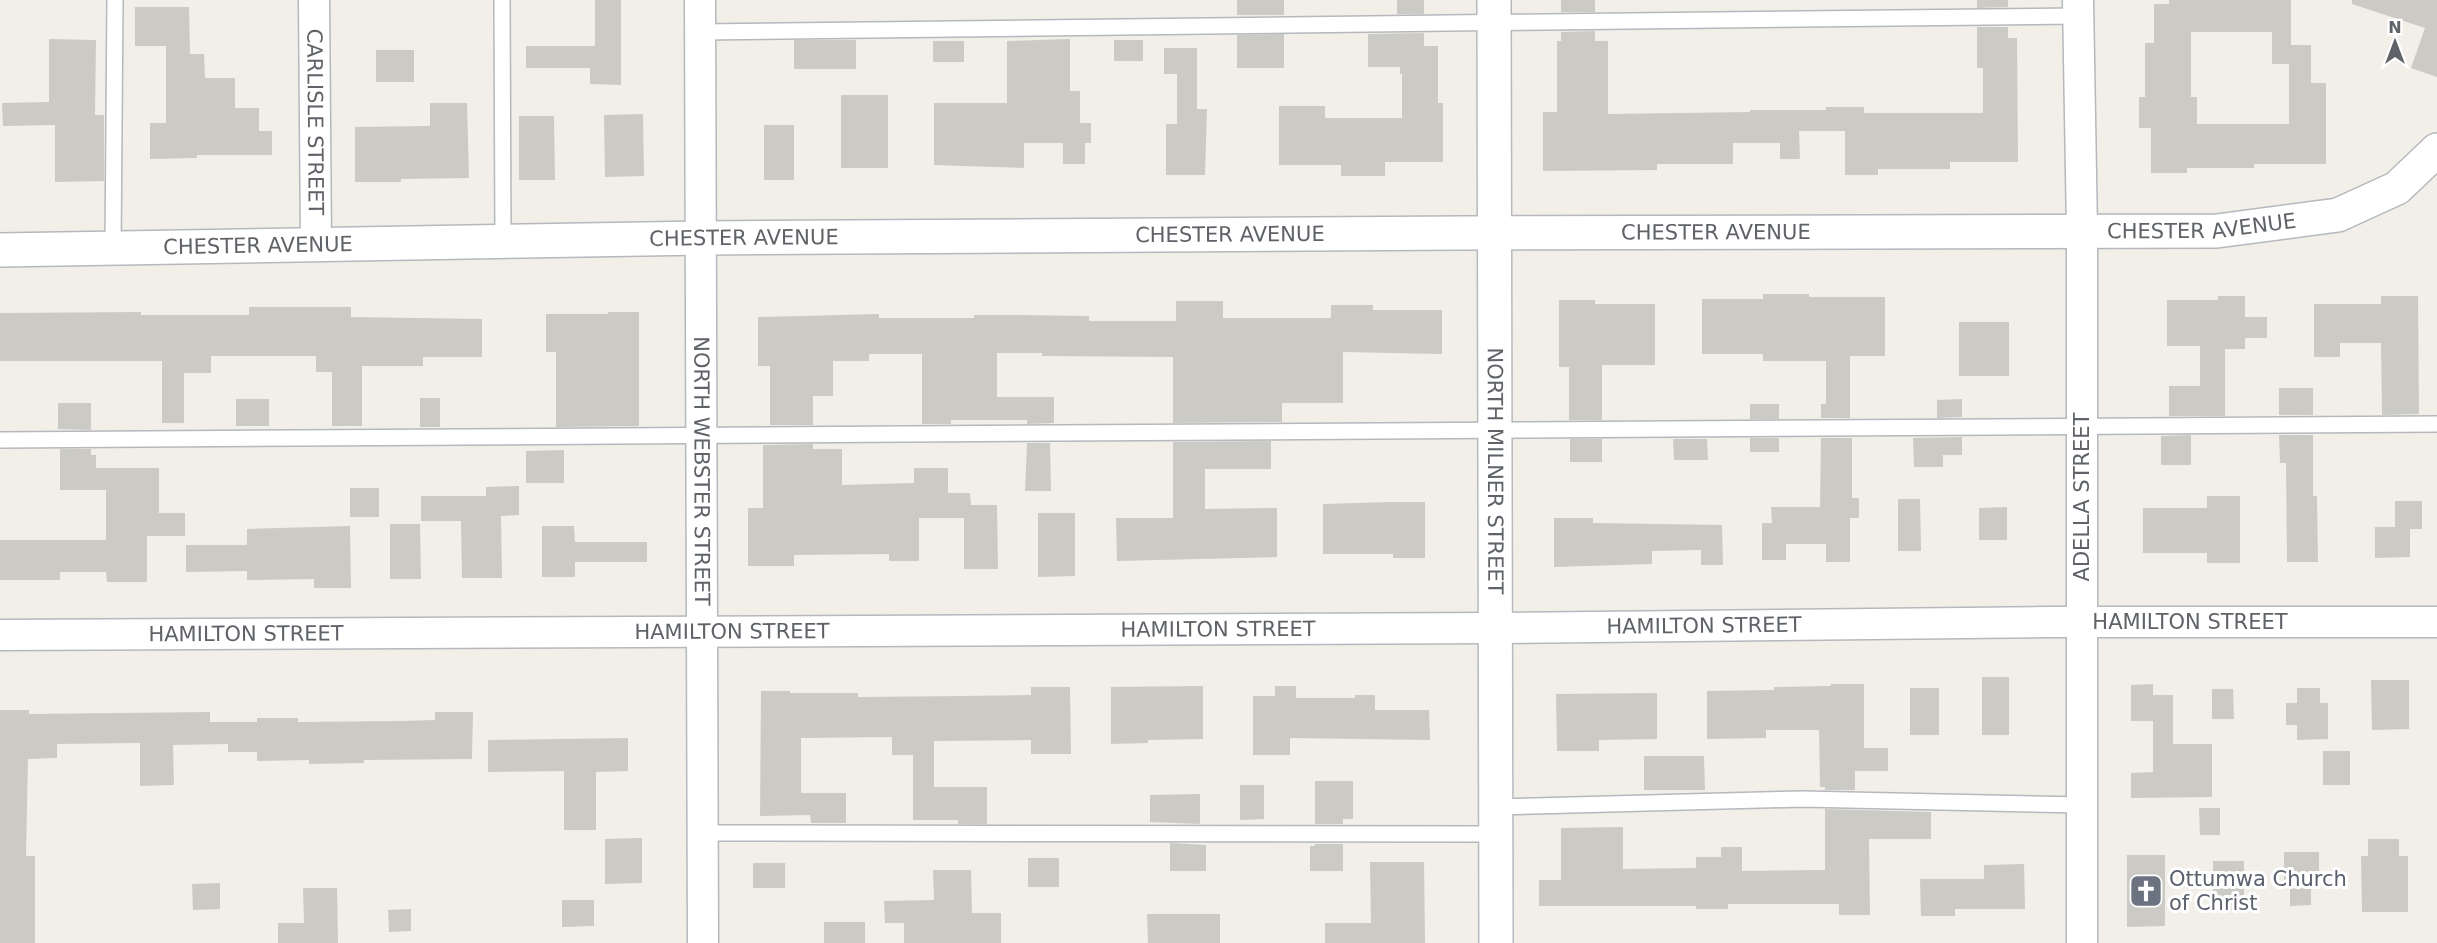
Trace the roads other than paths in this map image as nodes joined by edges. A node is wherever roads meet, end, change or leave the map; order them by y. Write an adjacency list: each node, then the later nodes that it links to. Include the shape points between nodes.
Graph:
1 (115, 0): 14 (lane)
2 (314, 0): 13 (street, CARLISLE STREET)
3 (502, 0): 12 (lane)
4 (700, 0): 7 (street, NORTH WEBSTER STREET)
5 (2078, 8): 6 (lane); 9 (street, ADELLA STREET)
6 (1494, 12): 7 (lane, via 1236,24); 10 (street, NORTH MILNER STREET)
7 (701, 32): 11 (street, NORTH WEBSTER STREET)
8 (2437, 150): 9 (street, CHESTER AVENUE, via 2397,188 2338,215 2217,231)
9 (2082, 231): 10 (street, CHESTER AVENUE); 17 (street, ADELLA STREET)
10 (1493, 233): 11 (street, CHESTER AVENUE); 18 (street, NORTH MILNER STREET)
11 (703, 238): 12 (street, CHESTER AVENUE); 19 (street, NORTH WEBSTER STREET)
12 (502, 241): 13 (street, CHESTER AVENUE)
13 (316, 244): 14 (street, CHESTER AVENUE)
14 (113, 248): 15 (street, CHESTER AVENUE)
15 (0, 250)
16 (2437, 424): 17 (lane)
17 (2082, 426): 18 (lane); 21 (street, ADELLA STREET)
18 (1496, 430): 19 (lane); 23 (street, NORTH MILNER STREET)
19 (703, 435): 20 (lane); 24 (street, NORTH WEBSTER STREET)
20 (0, 440)
21 (2082, 622): 22 (street, HAMILTON STREET); 23 (street, HAMILTON STREET); 26 (street, ADELLA STREET)
22 (2437, 622)
23 (1496, 628): 24 (street, HAMILTON STREET); 27 (street, NORTH MILNER STREET)
24 (703, 632): 25 (street, HAMILTON STREET); 28 (street, NORTH WEBSTER STREET)
25 (0, 635)
26 (2081, 805): 27 (lane, via 1802,799); 31 (street, ADELLA STREET)
27 (1496, 820): 28 (lane); 30 (street, NORTH MILNER STREET)
28 (703, 832): 29 (street, NORTH WEBSTER STREET)
29 (703, 943)
30 (1496, 943)
31 (2082, 943)

